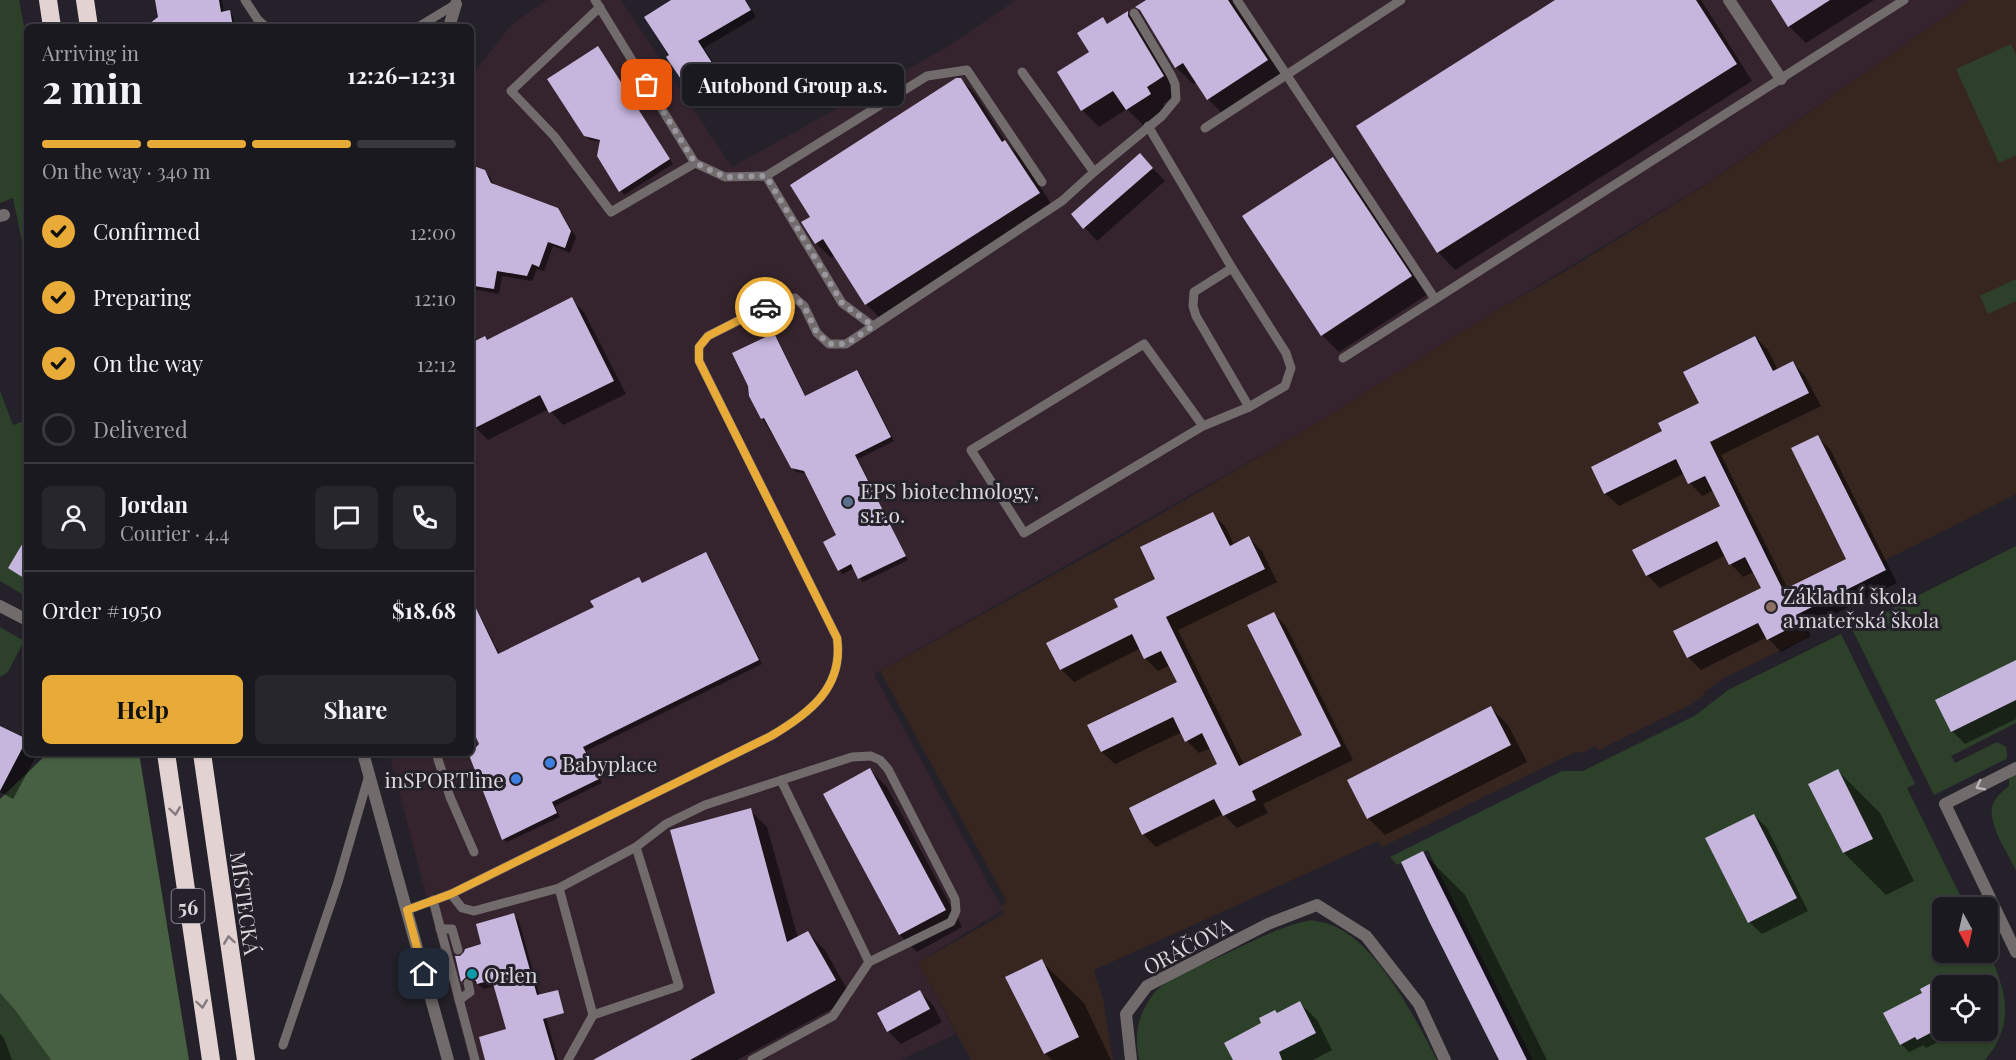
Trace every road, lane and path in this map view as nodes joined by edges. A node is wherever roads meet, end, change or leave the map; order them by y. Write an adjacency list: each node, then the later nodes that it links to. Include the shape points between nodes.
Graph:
1 (48, 0): 11 (highway)
2 (84, 0): 12 (highway)
3 (245, 0): 13 (lane)
4 (1237, 0): 17 (lane)
5 (1401, 0): 17 (lane)
6 (1729, 0): 18 (street)
7 (1904, 0): 18 (lane)
8 (459, 1): 14 (lane); 15 (street)
9 (598, 4): 21 (lane); 21 (lane, via 511,91 554,136 611,212)
10 (1134, 13): 19 (lane, via 1171,75 1177,93 1172,106)
11 (52, 24)
12 (88, 24)
13 (263, 24)
14 (423, 24)
15 (450, 24)
16 (1022, 72): 22 (lane)
17 (1287, 75): 20 (lane); 26 (lane)
18 (1781, 79): 26 (lane)
19 (1148, 126): 22 (lane); 25 (lane)
20 (1205, 128)
21 (695, 163): 23 (lane, via 725,177)
22 (1094, 172): 27 (lane, via 1062,201)
23 (766, 176): 24 (lane, via 927,76 967,70); 27 (lane, via 842,303)
24 (1042, 182)
25 (1232, 268): 29 (lane, via 1194,292 1193,306); 29 (lane, via 1286,353 1291,368 1285,386)
26 (1435, 299): 28 (lane)
27 (873, 326): 43 (lane, via 846,344 829,344 817,333 804,306 795,298 781,298 708,336 699,347 699,361 837,638 837,665 825,695 771,736)
28 (1343, 358)
29 (1250, 407): 30 (lane)
30 (1203, 426): 30 (lane, via 1024,533 971,450 1144,344)
31 (0, 606): 32 (street)
32 (24, 618)
33 (166, 756): 54 (highway, 56, one-way to 54)
34 (202, 756): 55 (highway, MÍSTECKÁ / 56, one-way to 34)
35 (364, 756): 38 (street)
36 (437, 756): 41 (lane)
37 (2016, 768): 48 (street, one-way to 48, via 1945,804)
38 (369, 775): 45 (street); 53 (lane)
39 (781, 780): 40 (lane, via 705,805 666,824); 49 (lane); 49 (lane, via 852,757 871,756 880,760 955,899 951,922)
40 (636, 847): 42 (lane); 52 (lane, via 679,986)
41 (474, 852)
42 (559, 888): 43 (lane, via 474,911 462,908); 52 (lane)
43 (451, 894): 44 (lane)
44 (433, 900): 45 (lane); 46 (lane)
45 (407, 910): 56 (street)
46 (440, 929): 47 (lane, via 452,929); 51 (lane)
47 (458, 950)
48 (2016, 952)
49 (869, 962): 59 (lane, via 833,1016)
50 (468, 983): 51 (lane, via 470,992)
51 (459, 1000): 57 (lane)
52 (594, 1015): 58 (lane)
53 (283, 1045)
54 (211, 1060)
55 (246, 1060)
56 (448, 1060)
57 (475, 1060)
58 (568, 1060)
59 (752, 1060)
60 (1131, 1060): 61 (street, ORÁČOVA, via 1126,1014 1147,986 1268,924 1317,905 1366,936 1419,1004)
61 (1445, 1060)

